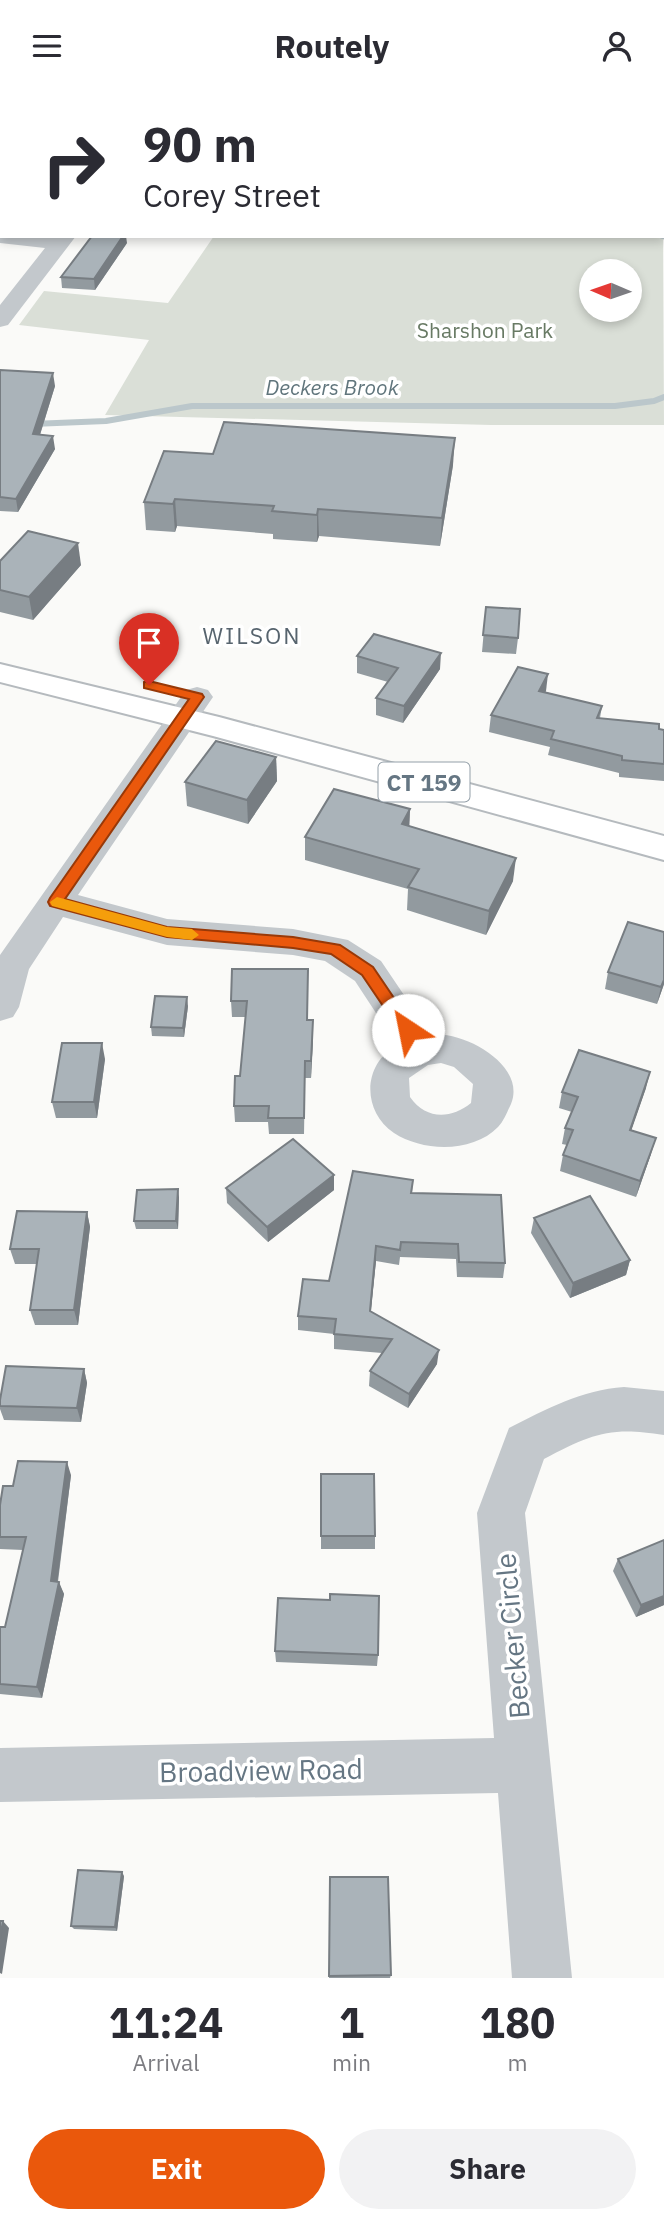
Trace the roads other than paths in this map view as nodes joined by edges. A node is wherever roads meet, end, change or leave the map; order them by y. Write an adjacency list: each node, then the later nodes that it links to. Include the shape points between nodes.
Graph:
1 (21, 238): 2 (street)
2 (63, 240): 3 (street)
3 (0, 320)
4 (0, 650): 6 (main road, CT 159)
5 (0, 673): 6 (main road, CT 159)
6 (190, 707): 7 (main road, CT 159); 8 (main road, CT 159); 9 (street)
7 (664, 821)
8 (664, 848)
9 (55, 902): 10 (street, via 11,968); 11 (street, via 167,932 335,949 368,971)
10 (0, 1007)
11 (421, 1050)
12 (664, 1413): 13 (street, Becker Circle, via 634,1407 584,1414 526,1444 501,1513)
13 (522, 1765): 14 (street, Broadview Road); 15 (street, Becker Circle)
14 (0, 1775)
15 (542, 1978)

